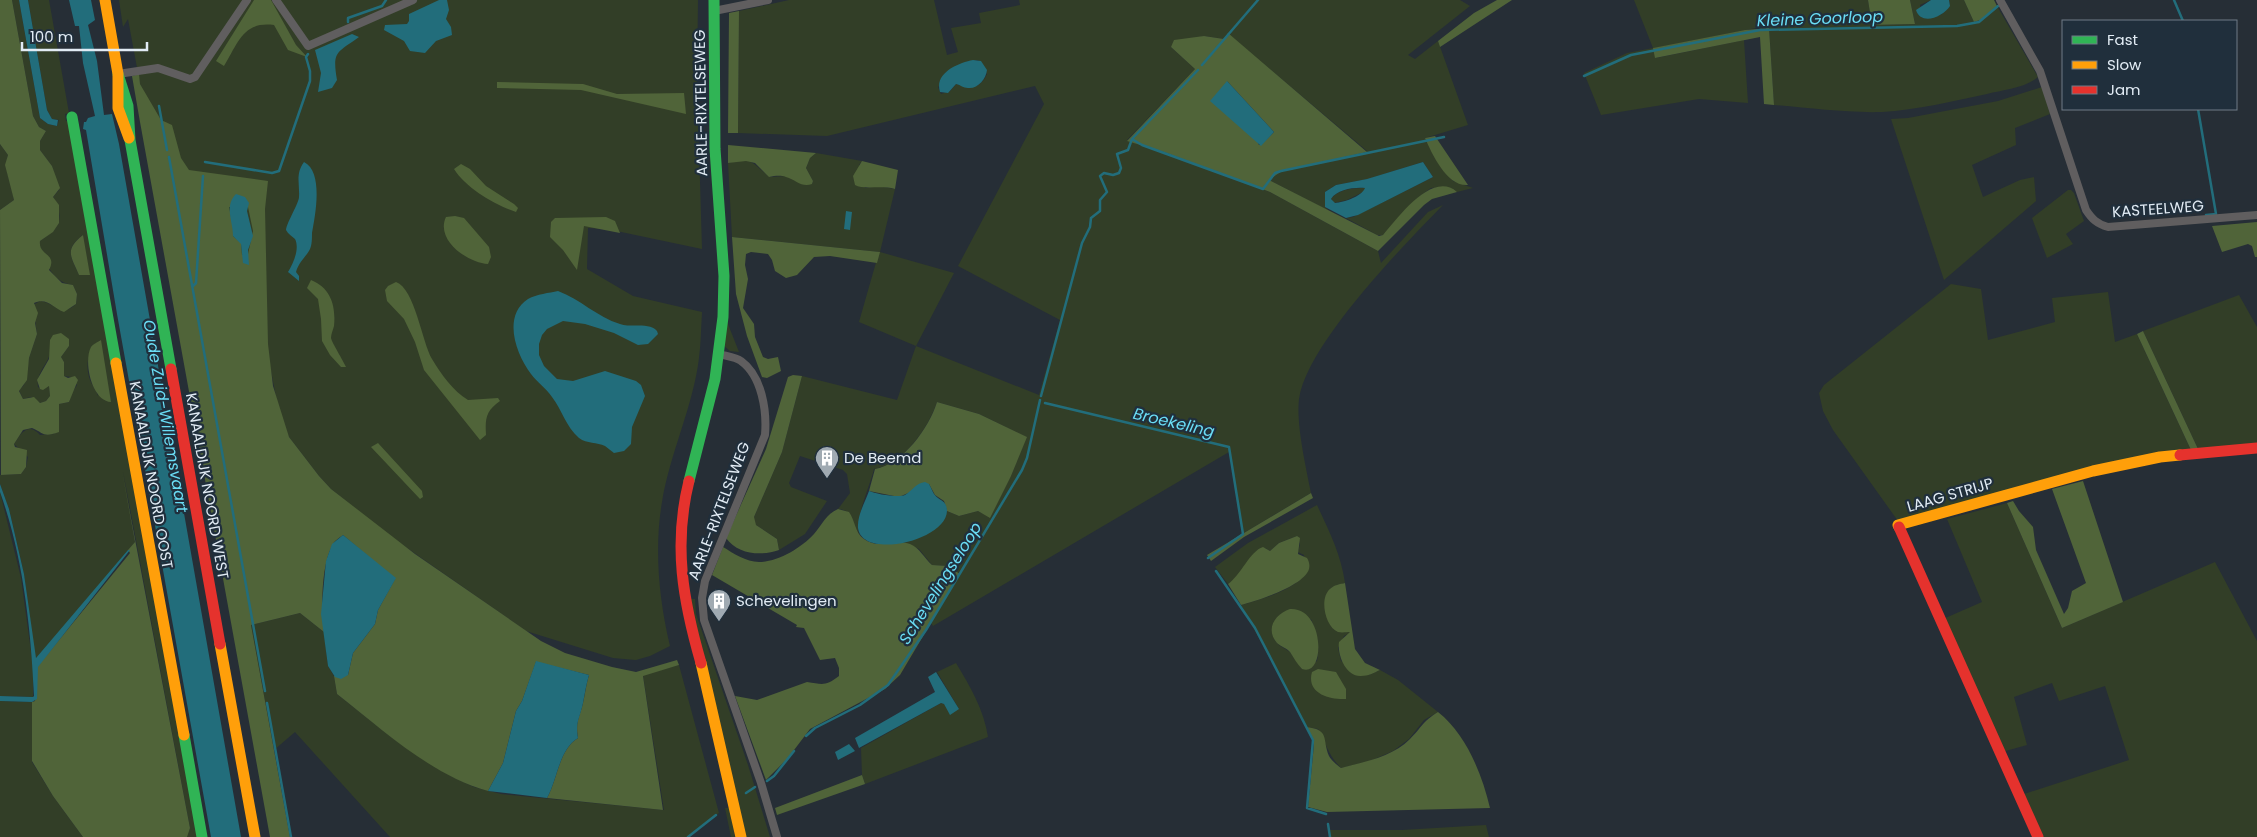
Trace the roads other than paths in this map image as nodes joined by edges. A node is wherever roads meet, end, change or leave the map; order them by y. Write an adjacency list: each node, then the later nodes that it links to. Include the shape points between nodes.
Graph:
1 (105, 0): 8 (street, KANAALDIJK NOORD WEST)
2 (247, 0): 8 (street, via 195,77 190,79 158,68)
3 (276, 0): 4 (street, via 308,46)
4 (412, 0)
5 (768, 0): 7 (street)
6 (2000, 0): 10 (street, KASTEELWEG, via 2040,72 2086,210 2092,219 2108,227)
7 (714, 5): 11 (street, AARLE-RIXTELSEWEG, via 715,149 724,276)
8 (118, 74): 14 (street, KANAALDIJK NOORD WEST, via 118,108 130,140)
9 (72, 117): 13 (street, KANAALDIJK NOORD OOST)
10 (2257, 215)
11 (718, 354): 15 (street, AARLE-RIXTELSEWEG, via 715,379 683,505 680,554 687,616); 16 (street, AARLE-RIXTELSEWEG, via 740,360 750,369 762,398 766,420 765,435 705,582 702,598 704,620)
12 (2257, 448): 17 (street, LAAG STRIJP, via 2160,457 2102,469 1898,525)
13 (202, 837)
14 (255, 837)
15 (741, 837)
16 (777, 837)
17 (2038, 837)

